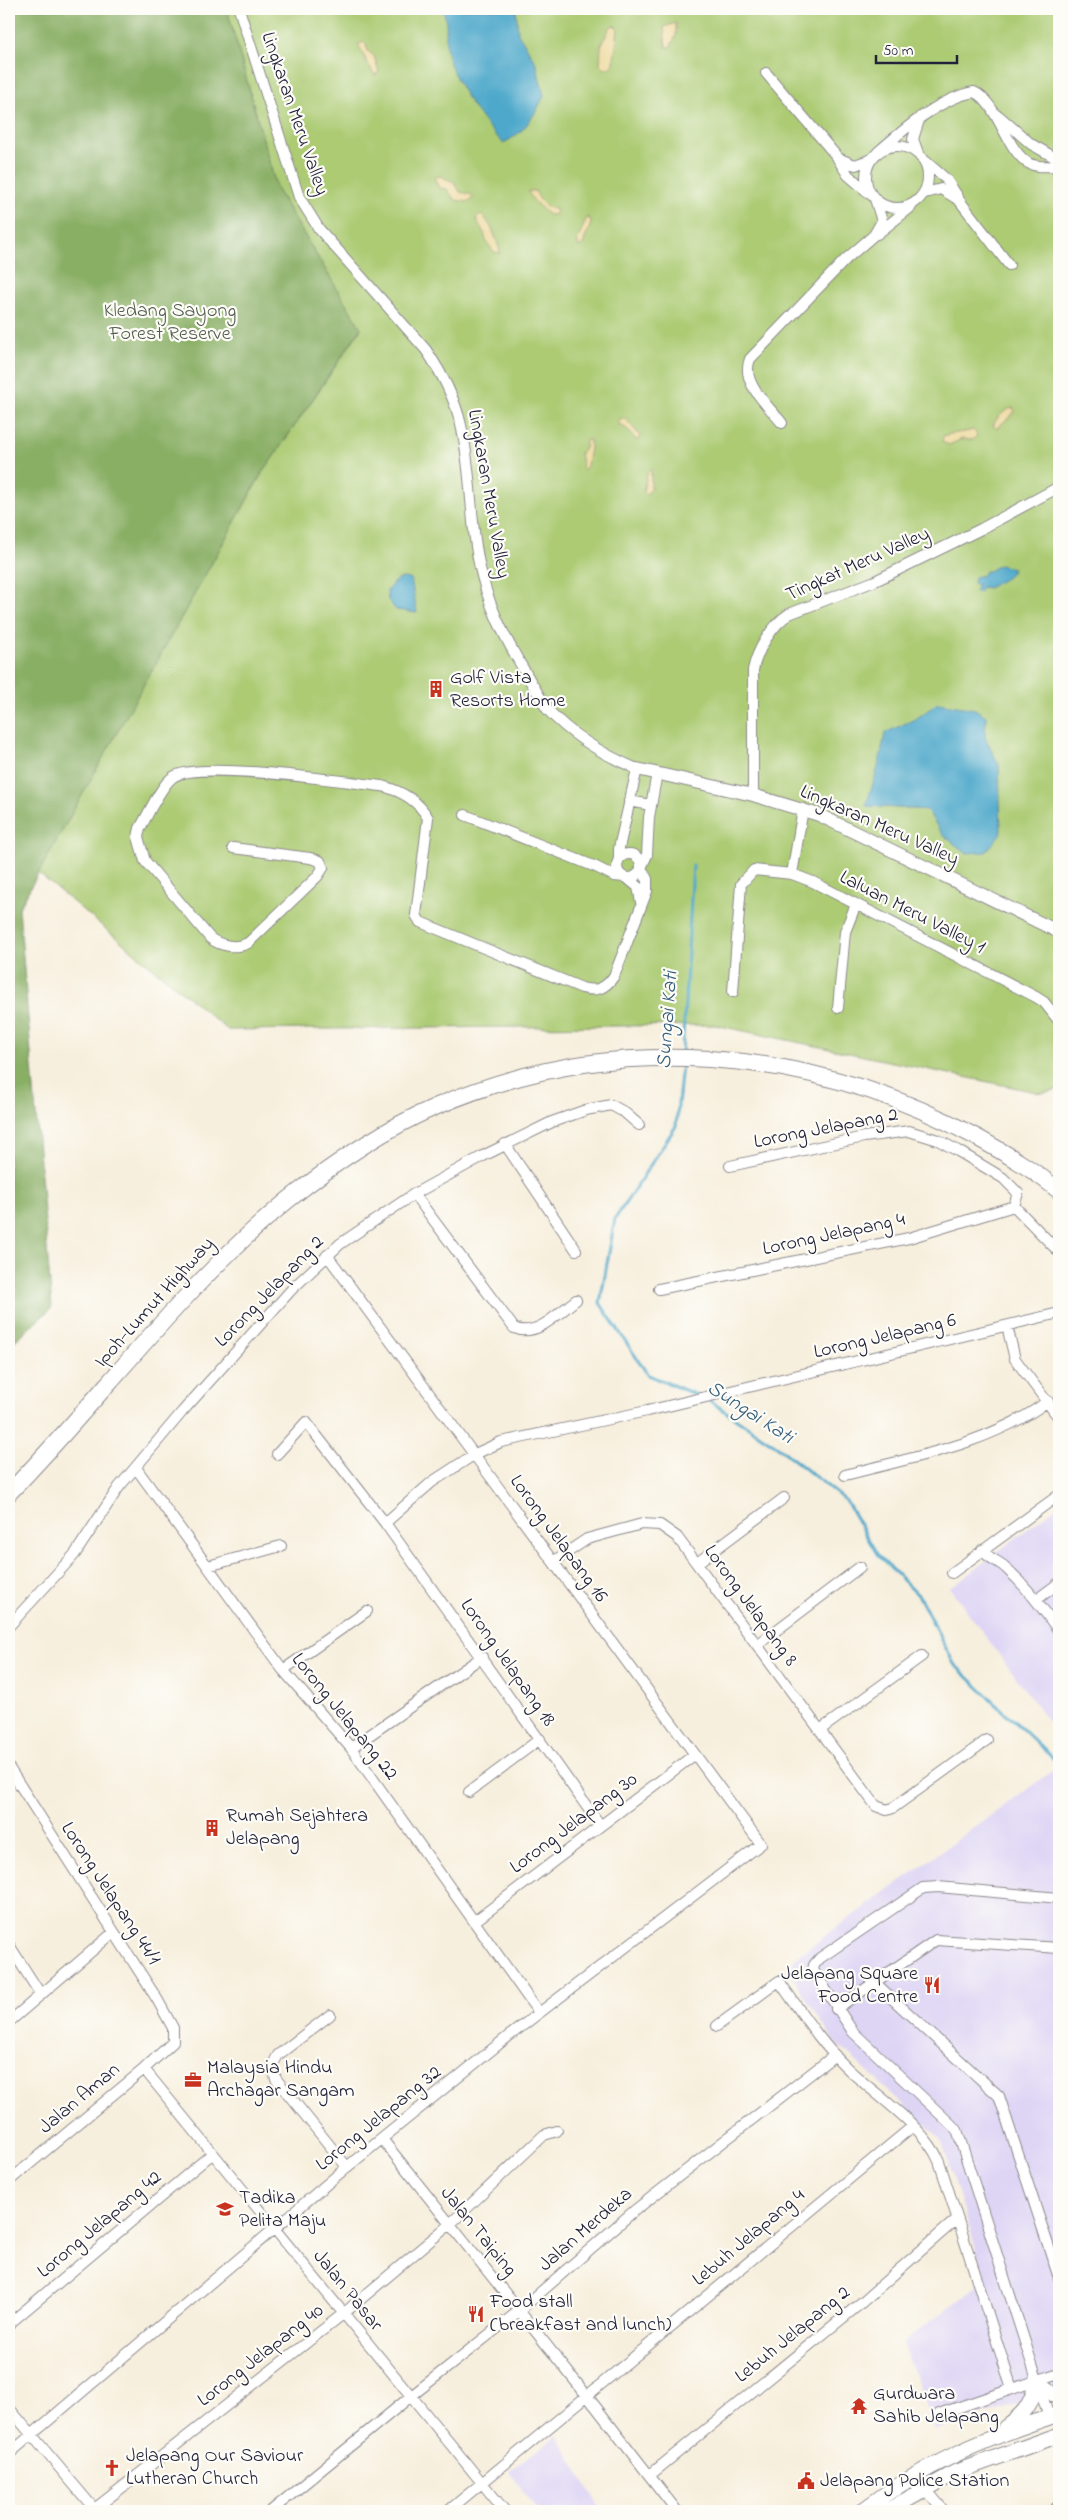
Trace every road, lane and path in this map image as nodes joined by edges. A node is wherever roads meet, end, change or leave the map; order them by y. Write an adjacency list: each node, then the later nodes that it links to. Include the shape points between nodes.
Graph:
1 (239, 9): 18 (street, Lingkaran Meru Valley, via 298,197 319,229 426,350 455,406 465,442 481,575 503,634 556,718 591,745)
2 (766, 73): 7 (street)
3 (988, 105): 4 (street, via 980,95 971,92); 8 (street, via 1031,144); 9 (street, via 1010,141 1028,162)
4 (920, 117): 5 (street); 6 (street, via 913,139)
5 (875, 156): 6 (street, via 894,146 902,146); 7 (street, via 855,165); 11 (street, via 866,173 868,188)
6 (920, 156): 10 (street, via 929,176); 12 (street, via 946,179)
7 (838, 158): 11 (street, via 848,175)
8 (1059, 160)
9 (1059, 166)
10 (924, 193): 12 (street, via 941,190); 13 (street)
11 (874, 197): 13 (street, via 882,205 898,209); 14 (street, via 882,221)
12 (959, 200): 15 (street)
13 (914, 204): 14 (street, via 882,232)
14 (874, 235): 16 (street, via 750,359 747,370 751,384)
15 (1009, 265)
16 (782, 423)
17 (1059, 487): 20 (street, Tingkat Meru Valley, via 884,577 789,614 778,622 753,670)
18 (637, 769): 19 (street, Lingkaran Meru Valley); 21 (street)
19 (657, 773): 20 (street, Lingkaran Meru Valley); 22 (street)
20 (753, 795): 23 (street, Lingkaran Meru Valley)
21 (629, 801): 22 (street); 26 (street)
22 (651, 805): 28 (street, via 647,855)
23 (803, 809): 29 (street); 33 (street, Lingkaran Meru Valley)
24 (465, 815): 27 (street)
25 (233, 848): 31 (street, via 310,858 320,861 323,868 248,943 237,947 210,938 142,856 138,837 140,828 168,781 178,774 270,773 382,786 403,792 426,814 428,822 416,915 420,922 589,990 602,989 614,976)
26 (618, 860): 27 (street); 28 (street, via 625,854 633,854 640,859); 30 (street, via 619,872)
27 (596, 867): 30 (street)
28 (641, 867): 30 (street, via 636,876); 31 (street, via 648,886)
29 (792, 874): 32 (street, Laluan Meru Valley 1); 34 (street, Laluan Meru Valley 1, via 754,870 741,884)
30 (626, 878): 31 (street, via 638,887)
31 (641, 902)
32 (856, 904): 35 (street, via 845,932); 36 (street, Laluan Meru Valley 1, via 1044,1002)
33 (1059, 932)
34 (733, 992)
35 (838, 1008)
36 (1059, 1021)
37 (639, 1125): 38 (street, Lorong Jelapang 2, via 617,1108 604,1105 535,1129)
38 (505, 1144): 42 (street, Lorong Jelapang 2); 45 (street)
39 (999, 1150): 41 (highway, Ipoh-Lumut Highway, via 1032,1169); 43 (highway, Ipoh-Lumut Highway); 58 (highway, Ipoh-Lumut Highway, via 926,1112 849,1082 786,1067 714,1059 651,1059 575,1066 498,1084 434,1108 366,1144 290,1198 187,1293 107,1387)
40 (730, 1166): 44 (street, Lorong Jelapang 2, via 864,1136 909,1131 938,1140 1002,1178 1018,1193)
41 (1059, 1191)
42 (414, 1194): 47 (street, Lorong Jelapang 2); 49 (street, via 514,1328 524,1332 538,1328)
43 (1059, 1202)
44 (1014, 1206): 46 (street); 48 (street, Lorong Jelapang 4, via 909,1238)
45 (576, 1250)
46 (1059, 1252)
47 (327, 1255): 55 (street, Lorong Jelapang 16); 56 (street, Lorong Jelapang 2, via 285,1297)
48 (659, 1289)
49 (576, 1300)
50 (1059, 1312): 51 (street, Lorong Jelapang 6)
51 (1007, 1326): 52 (street, via 1015,1359); 55 (street, Lorong Jelapang 6, via 501,1442)
52 (1048, 1401): 53 (street); 57 (street, via 1023,1418 964,1442)
53 (1059, 1418)
54 (277, 1454): 61 (street, Lorong Jelapang 18, via 306,1422)
55 (475, 1454): 61 (street, via 432,1482); 64 (street, Lorong Jelapang 16)
56 (136, 1468): 66 (street, Lorong Jelapang 22); 72 (street, Lorong Jelapang 2, via 119,1487 75,1554)
57 (845, 1475)
58 (9, 1493)
59 (1059, 1495): 63 (street)
60 (784, 1498): 65 (street)
61 (385, 1523): 76 (street, Lorong Jelapang 18)
62 (281, 1546): 66 (street)
63 (982, 1550): 68 (street); 70 (street, via 986,1556 1006,1567)
64 (553, 1562): 65 (street, Lorong Jelapang 8, via 587,1539 651,1523 669,1530); 82 (street, Lorong Jelapang 16)
65 (697, 1563): 74 (street, Lorong Jelapang 8)
66 (208, 1566): 77 (street, Lorong Jelapang 22)
67 (860, 1567): 74 (street)
68 (952, 1573)
69 (1059, 1583): 70 (street)
70 (1036, 1600): 73 (street)
71 (367, 1610): 77 (street)
72 (9, 1626)
73 (1059, 1631)
74 (757, 1645): 78 (street, Lorong Jelapang 8)
75 (922, 1656): 78 (street)
76 (482, 1657): 79 (street, Lorong Jelapang 18); 81 (street)
77 (283, 1670): 81 (street, Lorong Jelapang 22)
78 (820, 1730): 80 (street, Lorong Jelapang 8, via 876,1806 887,1810)
79 (540, 1739): 84 (street); 85 (street, Lorong Jelapang 18)
80 (987, 1740)
81 (352, 1748): 88 (street, Lorong Jelapang 22)
82 (694, 1755): 85 (street, Lorong Jelapang 30); 86 (street, Lorong Jelapang 16)
83 (9, 1768): 89 (street, Lorong Jelapang 44/1)
84 (469, 1792)
85 (600, 1826): 88 (street, Lorong Jelapang 30)
86 (761, 1844): 95 (street, Lorong Jelapang 32)
87 (1059, 1898): 94 (street, via 938,1887 917,1890 816,1961 815,1976)
88 (474, 1921): 95 (street, Lorong Jelapang 22)
89 (114, 1932): 93 (street); 99 (street, Lorong Jelapang 44/1, via 173,2028)
90 (9, 1945): 93 (street)
91 (1059, 1948): 92 (street, via 941,1939)
92 (874, 1983): 94 (street); 111 (street, via 999,2096)
93 (41, 1995): 97 (street)
94 (836, 2008): 116 (street, via 853,2032 957,2130)
95 (539, 2013): 104 (street, Lorong Jelapang 32)
96 (330, 2015): 106 (street, via 278,2055 272,2066 276,2079)
97 (9, 2022)
98 (717, 2026): 100 (street, via 779,1981 821,2042)
99 (173, 2042): 101 (street, Jalan Aman)
100 (834, 2055): 102 (street); 112 (street, Jalan Merdeka, via 634,2210)
101 (144, 2069): 105 (street, Jalan Pasar); 107 (street, Jalan Aman)
102 (913, 2126): 108 (street, via 934,2148); 118 (street, Lebuh Jelapang 4)
103 (557, 2130): 109 (street, Lorong Jelapang 40, via 544,2135)
104 (382, 2139): 106 (street, Lorong Jelapang 32); 109 (street, Jalan Taiping)
105 (213, 2154): 110 (street, Jalan Pasar); 114 (street, Lorong Jelapang 42)
106 (347, 2167): 110 (street, Lorong Jelapang 32)
107 (9, 2181)
108 (957, 2219): 117 (street); 129 (street, Lebuh Jelapang 2, via 861,2303)
109 (449, 2225): 112 (street, Jalan Taiping); 113 (street, Lorong Jelapang 40)
110 (275, 2229): 113 (street, Jalan Pasar); 125 (street, Lorong Jelapang 32)
111 (1059, 2278)
112 (519, 2311): 118 (street, Jalan Taiping); 119 (street, Jalan Merdeka)
113 (343, 2314): 119 (street, Jalan Pasar); 133 (street, Lorong Jelapang 40)
114 (9, 2324)
115 (1059, 2373): 116 (street)
116 (1037, 2381): 117 (street); 120 (main road); 123 (street); 124 (main road, via 1026,2410)
117 (1012, 2389): 122 (street)
118 (588, 2396): 129 (street, Jalan Taiping); 130 (street, Lebuh Jelapang 4)
119 (410, 2397): 130 (street, Jalan Pasar); 134 (street, Jalan Merdeka)
120 (1059, 2398)
121 (9, 2408): 125 (street)
122 (939, 2414)
123 (1056, 2419): 124 (main road); 131 (main road, via 1040,2435 960,2463 947,2469)
124 (998, 2434): 128 (main road)
125 (32, 2435): 127 (street, Lorong Jelapang 32); 133 (street)
126 (1059, 2435): 131 (main road, via 956,2472)
127 (9, 2454)
128 (918, 2474): 131 (street); 138 (main road)
129 (650, 2475): 137 (street, Jalan Taiping)
130 (483, 2484): 135 (street, Lebuh Jelapang 4); 136 (street, Jalan Pasar)
131 (925, 2488): 139 (main road); 140 (street)
132 (1059, 2506): 141 (street)
133 (94, 2511)
134 (271, 2511)
135 (448, 2511)
136 (506, 2511)
137 (677, 2511)
138 (862, 2511)
139 (887, 2511)
140 (944, 2511)
141 (1052, 2511)

